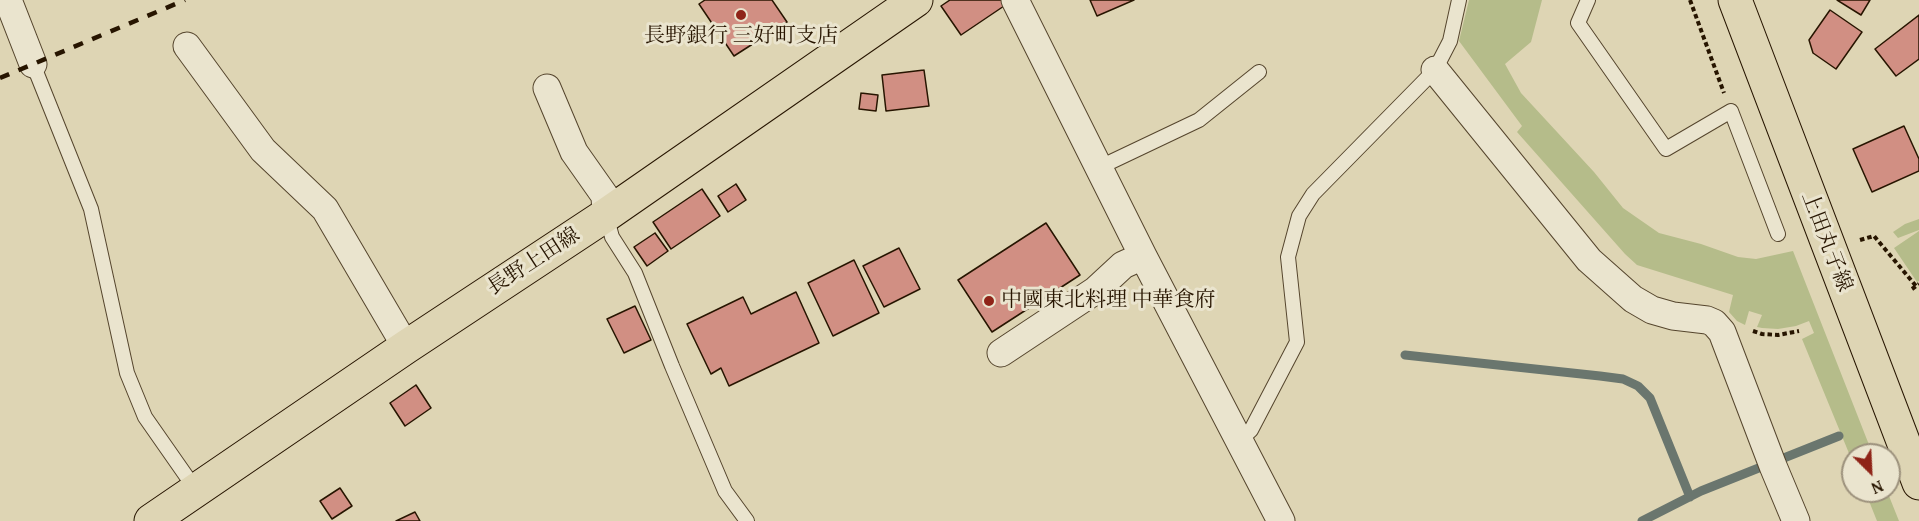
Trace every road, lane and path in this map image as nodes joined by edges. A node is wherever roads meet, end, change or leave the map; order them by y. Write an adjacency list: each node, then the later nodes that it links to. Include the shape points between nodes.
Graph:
1 (8, 0): 9 (street)
2 (916, 0): 15 (main road, 長野上田線)
3 (1015, 0): 14 (street)
4 (1459, 0): 10 (lane, via 1450,41)
5 (1588, 0): 13 (lane, via 1578,23 1666,149)
6 (1690, 0): 13 (path)
7 (1735, 0): 25 (main road, 上田丸子線)
8 (187, 46): 22 (street, via 263,150 325,209)
9 (33, 64): 26 (lane, via 92,209 127,373 145,417)
10 (1435, 70): 20 (street, via 1589,260 1652,310 1707,320); 24 (lane, via 1313,194 1299,216 1288,257 1297,342 1251,430)
11 (1259, 72): 14 (lane, via 1199,120)
12 (547, 88): 15 (street, via 574,152 605,196)
13 (1731, 111): 16 (lane)
14 (1098, 168): 18 (street)
15 (606, 215): 22 (main road, 長野上田線); 28 (lane, via 612,237 635,273 725,491)
16 (1778, 234)
17 (1880, 244): 19 (path)
18 (1143, 256): 23 (street, via 1124,265 1096,291); 24 (street)
19 (1916, 286)
20 (1718, 328): 21 (path, via 1732,324 1778,335); 30 (street)
21 (1799, 331)
22 (406, 347): 26 (main road, 長野上田線)
23 (1001, 353)
24 (1239, 441): 29 (street)
25 (1919, 483)
26 (196, 490): 27 (main road, 長野上田線)
27 (151, 521)
28 (747, 521)
29 (1281, 521)
30 (1796, 521)

